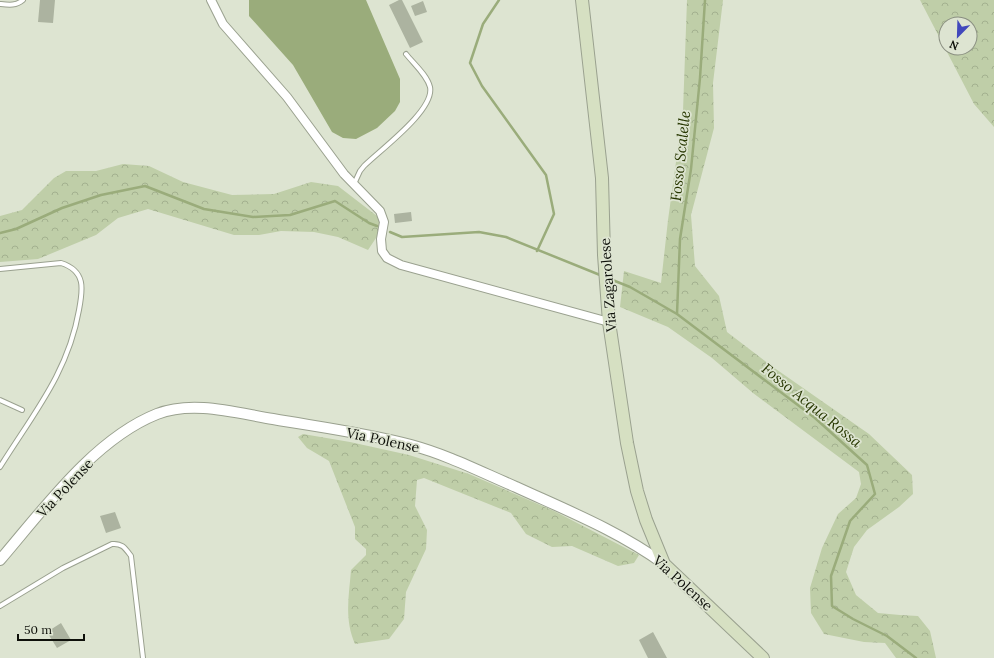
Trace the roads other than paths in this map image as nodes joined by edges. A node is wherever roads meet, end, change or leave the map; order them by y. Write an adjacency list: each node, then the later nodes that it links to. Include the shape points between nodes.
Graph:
1 (23, 0): 4 (lane, via 12,5)
2 (211, 0): 6 (street, via 223,24 287,97)
3 (582, 0): 8 (main road, Via Zagarolese, via 602,178)
4 (0, 4)
5 (406, 54): 6 (lane, via 428,82 430,97 403,131 364,166)
6 (354, 185): 8 (street, via 382,214 382,251 386,258 401,265)
7 (0, 269): 11 (lane, via 61,263 77,273 82,287 76,327 65,361 34,416)
8 (609, 322): 13 (main road, Via Zagarolese, via 631,467 646,520)
9 (0, 400): 10 (lane)
10 (22, 410)
11 (0, 467)
12 (0, 560): 13 (street, Via Polense, via 69,480 115,438 132,426 170,410 197,409 224,411 380,438 435,452 580,516 644,550)
13 (664, 564): 16 (main road, Via Polense)
14 (0, 606): 15 (lane, via 63,568 112,544 118,544 131,556)
15 (143, 658)
16 (763, 658)

